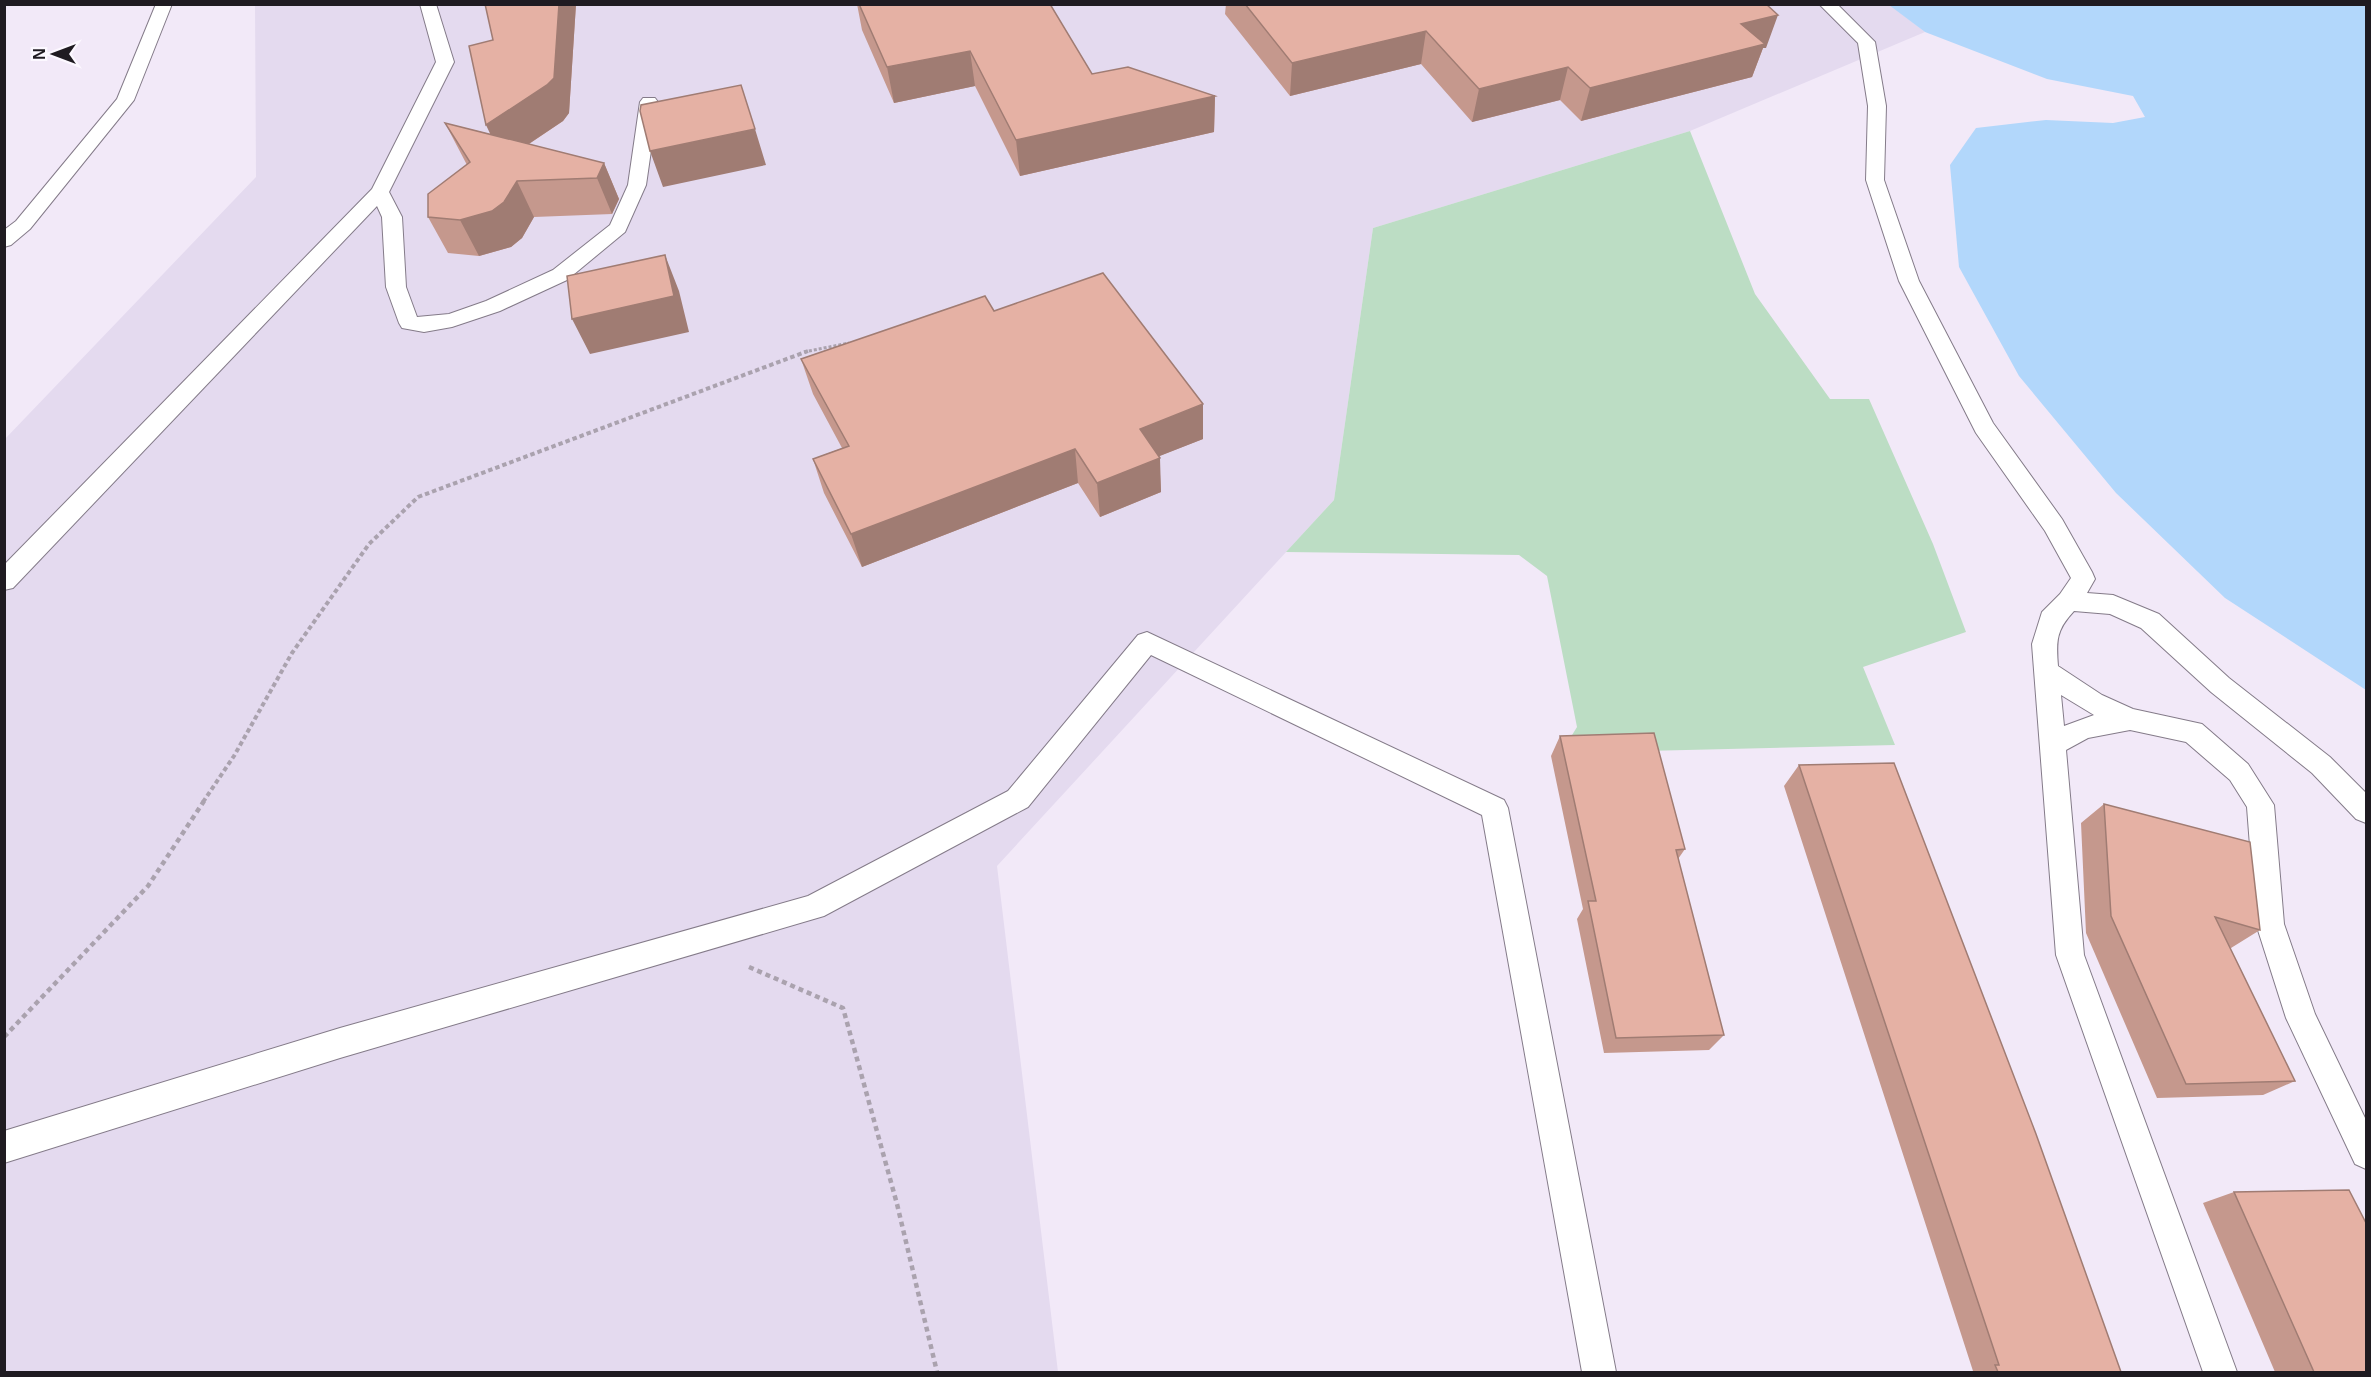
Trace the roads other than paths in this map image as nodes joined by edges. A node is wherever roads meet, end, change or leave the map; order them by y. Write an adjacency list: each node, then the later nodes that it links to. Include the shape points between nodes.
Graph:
1 (164, 4): 6 (lane, via 125,100 22,225)
2 (428, 4): 5 (lane, via 445,62)
3 (1827, 4): 7 (lane, via 1866,42 1877,106 1875,180 1910,281 1984,427 2054,525)
4 (649, 102): 5 (lane, via 637,185 618,228 560,275 462,317 423,325 409,322 396,287 392,217)
5 (380, 192): 8 (lane)
6 (4, 241)
7 (2083, 579): 9 (lane); 10 (lane)
8 (4, 581)
9 (2069, 602): 10 (lane); 11 (lane, via 2051,620 2044,644)
10 (2113, 605): 14 (lane, via 2150,621 2220,685 2321,765)
11 (2047, 672): 12 (lane, via 2093,703); 13 (lane)
12 (2130, 719): 13 (lane, via 2083,728); 16 (lane, via 2193,732 2239,772 2260,805 2270,924 2301,1018)
13 (2052, 745): 18 (lane, via 2070,955)
14 (2367, 811)
15 (4, 1147): 17 (lane, via 340,1043 813,907 1018,799 1147,642 1494,808)
16 (2367, 1153)
17 (1599, 1372)
18 (2220, 1372)

